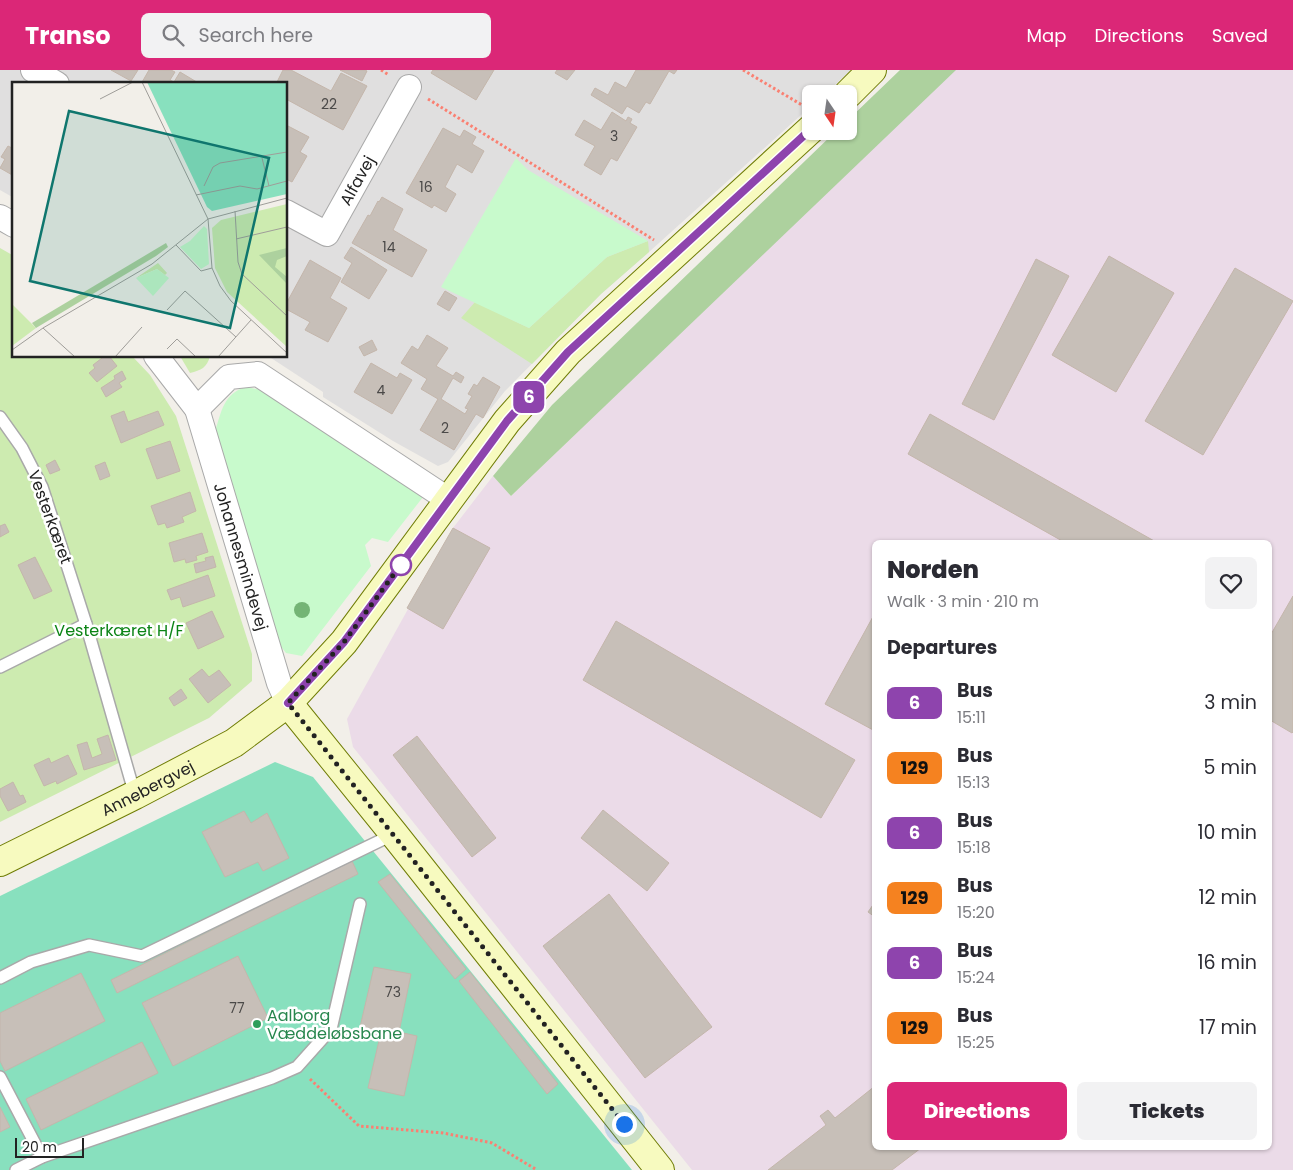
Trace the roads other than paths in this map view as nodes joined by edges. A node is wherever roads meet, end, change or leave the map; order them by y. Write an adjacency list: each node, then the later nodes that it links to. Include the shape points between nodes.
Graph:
1 (32, 70): 3 (street)
2 (872, 70): 4 (street)
3 (53, 82)
4 (857, 85)
5 (409, 87): 7 (street, Alfavej, via 327,234)
6 (802, 122): 13 (street, Annebergvej, via 676,253 568,352 507,421)
7 (288, 213)
8 (0, 217): 9 (street)
9 (12, 224)
10 (158, 358): 11 (street, Johannesmindevej)
11 (197, 409): 13 (street, via 229,377 258,374); 16 (street, Johannesmindevej, via 279,683)
12 (0, 417): 14 (lane, Vesterkæret, via 22,448 42,487)
13 (448, 500): 16 (street, Annebergvej, via 344,642)
14 (86, 624): 15 (lane); 17 (lane, Vesterkæret)
15 (0, 667)
16 (288, 703): 17 (street, Annebergvej, via 234,743); 18 (street)
17 (135, 795): 19 (street, Annebergvej)
18 (394, 834): 21 (lane, via 142,956 89,946 31,962); 25 (street)
19 (0, 862)
20 (360, 904): 23 (lane, via 331,1029 297,1067)
21 (0, 978)
22 (0, 1077): 23 (lane)
23 (42, 1158): 24 (lane)
24 (16, 1170)
25 (660, 1170)

